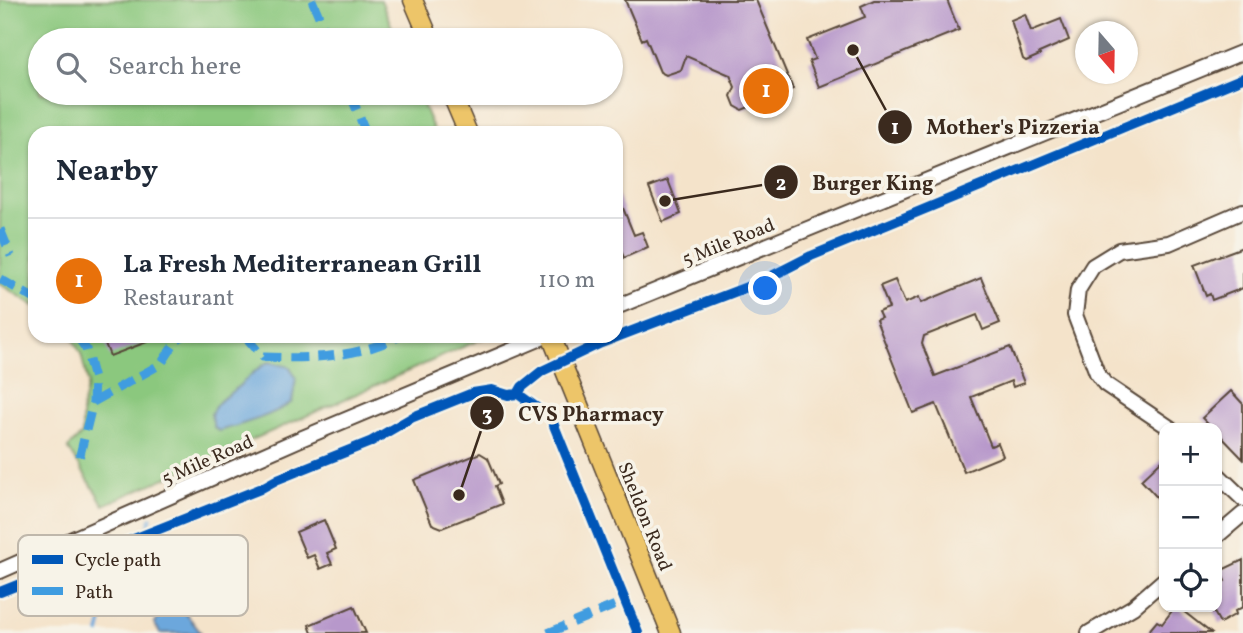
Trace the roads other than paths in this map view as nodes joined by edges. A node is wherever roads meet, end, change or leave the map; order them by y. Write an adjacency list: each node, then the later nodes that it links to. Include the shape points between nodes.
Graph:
1 (413, 0): 2 (main road)
2 (425, 28)
3 (1243, 52): 7 (street, 5 Mile Road)
4 (456, 105): 5 (main road)
5 (465, 126)
6 (1243, 211): 10 (street, via 1169,243 1119,250 1093,266 1079,290 1074,315 1097,373 1105,384)
7 (623, 304)
8 (532, 343): 15 (street, 5 Mile Road)
9 (552, 343): 19 (main road, Sheldon Road)
10 (1163, 423)
11 (1222, 479): 12 (street)
12 (1243, 499)
13 (1243, 514): 14 (street)
14 (1222, 532)
15 (81, 535)
16 (18, 562): 17 (street, 5 Mile Road)
17 (0, 570)
18 (1159, 584): 20 (street, via 1133,607)
19 (671, 633)
20 (1089, 633)

